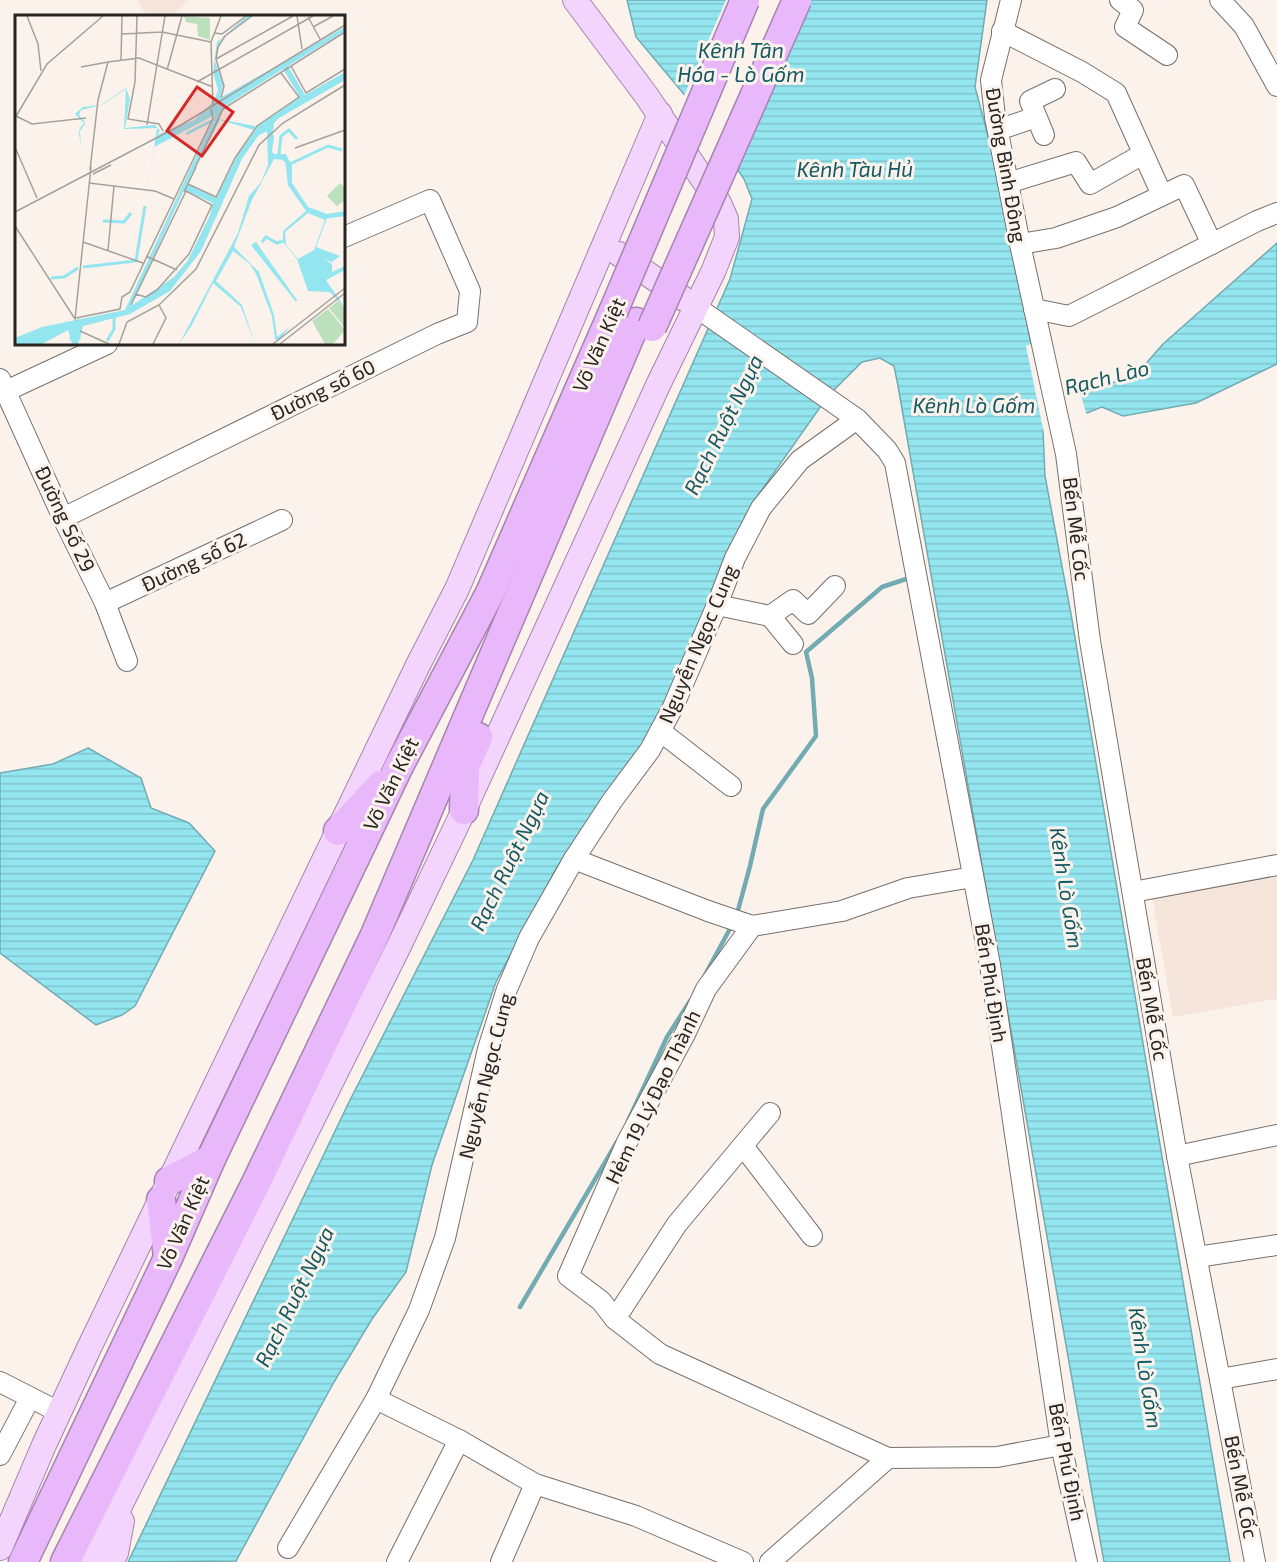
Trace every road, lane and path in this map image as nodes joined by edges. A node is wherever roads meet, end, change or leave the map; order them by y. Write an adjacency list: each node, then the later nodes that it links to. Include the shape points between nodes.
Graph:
1 (575, 0): 12 (main road, Võ Văn Kiệt)
2 (745, 0): 24 (highway, Võ Văn Kiệt, bridge)
3 (777, 0): 24 (highway, Võ Văn Kiệt)
4 (797, 0): 24 (highway, bridge)
5 (1011, 0): 8 (street, Đường Bình Đông)
6 (1120, 0): 9 (street, via 1132,10 1125,27)
7 (1220, 0): 10 (street, via 1244,26)
8 (1002, 31): 13 (street, Đường Bình Đông, via 991,80); 14 (street, via 1116,93)
9 (1167, 55)
10 (1277, 86)
11 (1055, 89): 13 (street, via 1030,101 1040,126)
12 (660, 114): 19 (main road, Võ Văn Kiệt); 23 (main road, Võ Văn Kiệt, via 726,219 727,237)
13 (998, 130): 15 (street, Đường Bình Đông)
14 (1143, 154): 15 (street, via 1090,184 1076,162); 16 (street)
15 (1008, 183): 20 (street, Đường Bình Đông)
16 (1162, 195): 20 (street, via 1117,217 1056,238); 21 (street, via 1184,185)
17 (1277, 213): 21 (street)
18 (345, 237): 29 (street, Đường số 60, via 430,200 470,291 467,322)
19 (605, 244): 23 (main road); 41 (main road, Võ Văn Kiệt, via 457,589)
20 (1020, 244): 22 (street, Đường Bình Đông)
21 (1212, 244): 22 (street, via 1069,316)
22 (1034, 309): 25 (street, Đường Bình Đông)
23 (702, 311): 28 (street, Bến Phú Định); 40 (main road, Võ Văn Kiệt, via 659,383)
24 (634, 320): 38 (highway, Võ Văn Kiệt); 40 (highway, Võ Văn Kiệt, via 465,768); 52 (highway, Võ Văn Kiệt, via 374,937)
25 (1038, 330): 45 (street, Bến Mễ Cốc, via 1066,454 1090,642)
26 (104, 345): 27 (street)
27 (3, 385): 29 (street, Đường Số 29)
28 (856, 419): 33 (street, Nguyễn Ngọc Cung, via 800,460 761,508 735,558); 44 (street, Bến Phú Định, via 895,463)
29 (63, 518): 32 (street, Đường Số 29)
30 (282, 520): 32 (street, Đường số 62)
31 (835, 586): 34 (street, via 808,614 793,600)
32 (105, 603): 36 (street, Đường Số 29)
33 (717, 605): 34 (street); 37 (street, Nguyễn Ngọc Cung)
34 (770, 616): 35 (street)
35 (793, 644)
36 (128, 661)
37 (660, 731): 39 (street); 42 (street, Nguyễn Ngọc Cung)
38 (399, 766): 41 (highway); 51 (highway, Võ Văn Kiệt)
39 (731, 786)
40 (464, 810): 54 (main road, Võ Văn Kiệt)
41 (338, 831): 53 (main road, Võ Văn Kiệt)
42 (574, 859): 46 (street); 66 (street, Nguyễn Ngọc Cung, via 529,939 507,989 488,1049 445,1238 419,1310)
43 (1277, 865): 45 (street)
44 (973, 877): 46 (street, via 908,888 842,912); 70 (street, Bến Phú Định, via 990,965)
45 (1133, 892): 50 (street, Bến Mễ Cốc)
46 (752, 926): 61 (street, Hẻm 19 Lý Đạo Thành, via 706,989 627,1142 568,1276 601,1300)
47 (770, 1113): 49 (street)
48 (1277, 1135): 50 (street)
49 (743, 1146): 55 (street); 61 (street, via 677,1224)
50 (1177, 1156): 58 (street, Bến Mễ Cốc)
51 (211, 1159): 53 (highway); 59 (highway, Võ Văn Kiệt)
52 (255, 1185): 54 (highway); 60 (highway, Võ Văn Kiệt)
53 (166, 1190): 59 (highway); 67 (main road, Võ Văn Kiệt)
54 (262, 1218): 57 (main road, Võ Văn Kiệt)
55 (812, 1236)
56 (1277, 1245): 58 (street)
57 (246, 1252): 60 (highway); 74 (main road, Võ Văn Kiệt)
58 (1197, 1257): 63 (street, Bến Mễ Cốc)
59 (168, 1258): 78 (highway, Võ Văn Kiệt)
60 (210, 1274): 79 (highway, Võ Văn Kiệt)
61 (615, 1319): 72 (street, via 660,1354)
62 (1277, 1369): 63 (street)
63 (1220, 1380): 87 (street, Bến Mễ Cốc)
64 (0, 1382): 65 (street)
65 (30, 1398): 67 (street); 71 (street)
66 (375, 1399): 68 (street); 77 (street, Nguyễn Ngọc Cung)
67 (59, 1412): 69 (main road, Võ Văn Kiệt)
68 (459, 1440): 73 (street); 82 (street)
69 (44, 1445): 75 (main road); 76 (main road, Võ Văn Kiệt)
70 (1061, 1445): 72 (street, via 997,1457); 86 (street, Bến Phú Định)
71 (0, 1455)
72 (888, 1458): 85 (street)
73 (535, 1484): 83 (street); 84 (street, via 636,1516)
74 (127, 1492): 80 (main road, Võ Văn Kiệt); 81 (main road)
75 (0, 1514)
76 (0, 1548)
77 (288, 1548)
78 (23, 1562)
79 (65, 1562)
80 (92, 1562)
81 (111, 1562)
82 (397, 1562)
83 (501, 1562)
84 (743, 1562)
85 (770, 1562)
86 (1087, 1562)
87 (1255, 1562)

